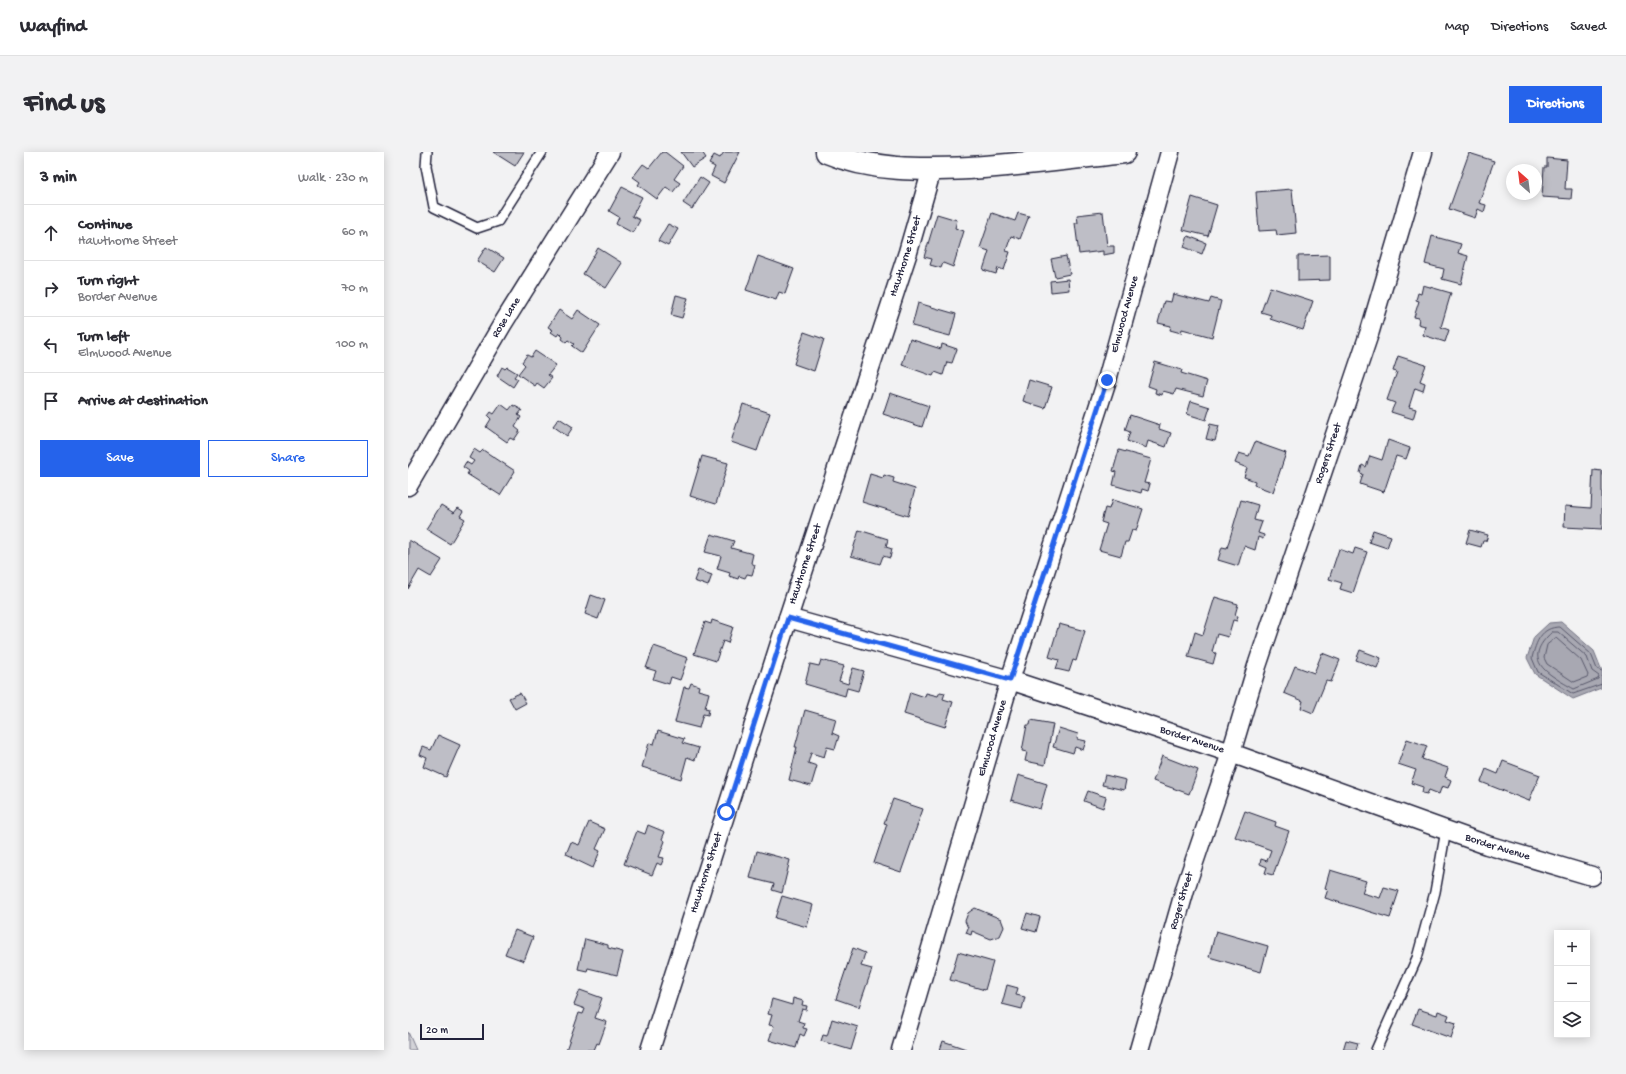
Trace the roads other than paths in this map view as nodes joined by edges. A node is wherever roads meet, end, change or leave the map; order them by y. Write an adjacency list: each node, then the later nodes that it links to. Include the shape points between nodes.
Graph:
1 (427, 152): 2 (lane, via 426,166 434,207 477,228 498,221)
2 (542, 152)
3 (610, 152): 9 (street, Rose Lane, via 498,332)
4 (827, 152): 8 (street, via 873,165)
5 (1124, 152): 8 (street, via 999,166)
6 (1170, 152): 11 (street, Elmwood Avenue, via 1107,380)
7 (1423, 152): 12 (street, Rogers Street, via 1370,331)
8 (932, 169): 10 (street, Hawthorne Street, via 908,252)
9 (408, 486)
10 (788, 618): 11 (street, Border Avenue); 15 (street, Hawthorne Street)
11 (1010, 680): 12 (street, Border Avenue); 16 (street, Elmwood Avenue)
12 (1230, 753): 13 (street, Border Avenue); 17 (street, Roger Street, via 1186,886)
13 (1446, 830): 14 (street, Border Avenue); 18 (lane, via 1435,892 1417,958)
14 (1592, 876)
15 (650, 1050)
16 (901, 1050)
17 (1139, 1050)
18 (1376, 1050)

